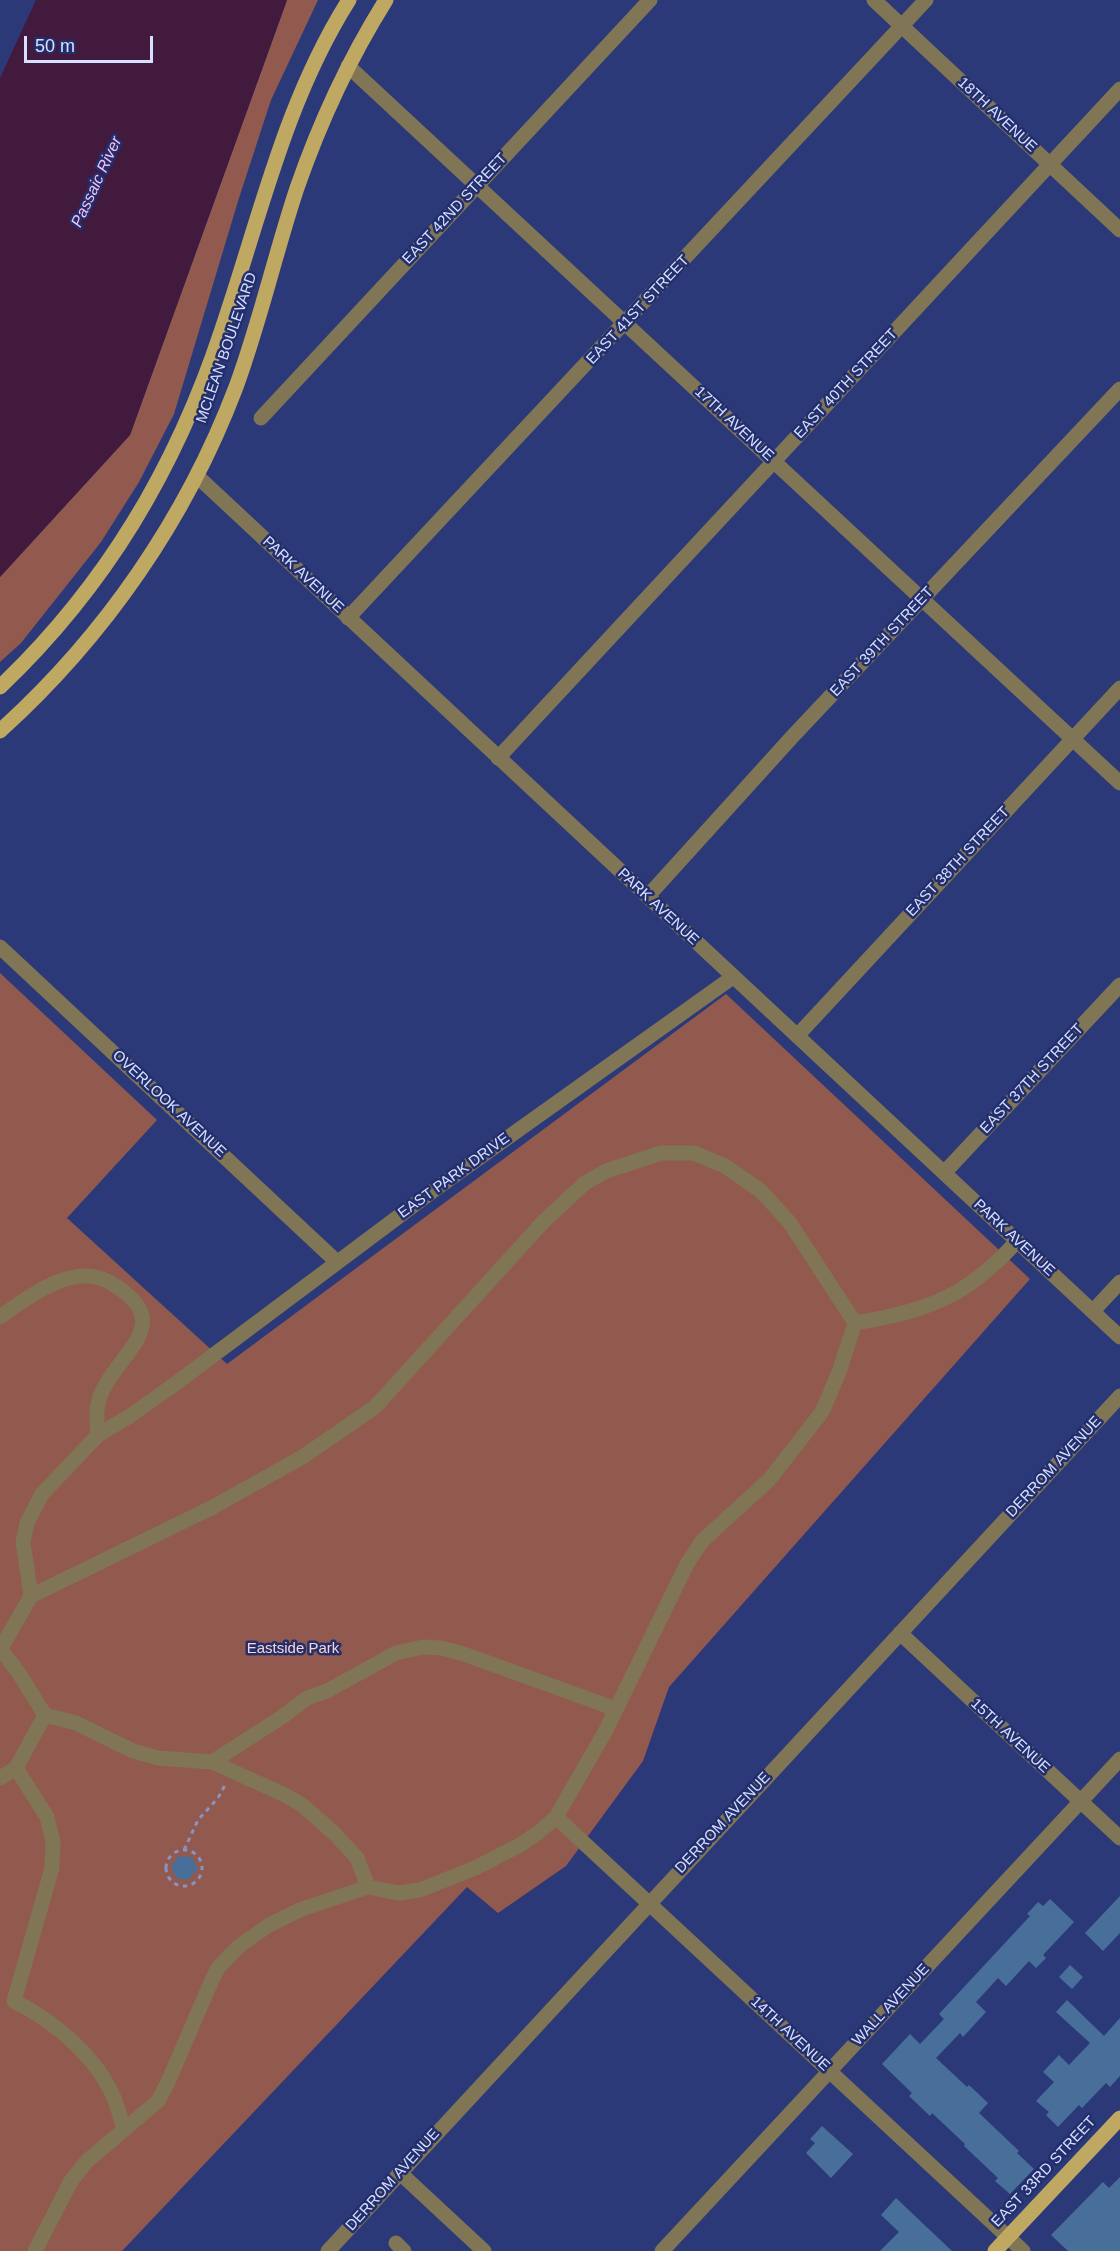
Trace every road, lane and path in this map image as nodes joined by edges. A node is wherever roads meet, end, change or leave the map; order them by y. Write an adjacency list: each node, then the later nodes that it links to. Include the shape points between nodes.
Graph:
1 (349, 0): 19 (main road, MCLEAN BOULEVARD, via 315,60 290,118 220,337 178,444 132,527 97,579)
2 (386, 0): 7 (main road, MCLEAN BOULEVARD)
3 (650, 0): 10 (street, EAST 42ND STREET)
4 (874, 0): 6 (street, 18TH AVENUE)
5 (926, 0): 6 (street, EAST 41ST STREET)
6 (902, 26): 9 (street, 18TH AVENUE); 12 (street, EAST 41ST STREET)
7 (348, 66): 10 (street, 17TH AVENUE); 16 (main road, MCLEAN BOULEVARD, via 297,188 237,384)
8 (1120, 89): 9 (street, EAST 40TH STREET)
9 (1050, 164): 11 (street, 18TH AVENUE); 15 (street, EAST 40TH STREET)
10 (477, 185): 12 (street, 17TH AVENUE); 14 (street, EAST 42ND STREET)
11 (1120, 230)
12 (626, 323): 15 (street, 17TH AVENUE); 18 (street, EAST 41ST STREET)
13 (1120, 389): 17 (street, EAST 39TH STREET)
14 (261, 418)
15 (774, 461): 17 (street, 17TH AVENUE); 23 (street, EAST 40TH STREET)
16 (197, 476): 18 (street, PARK AVENUE); 21 (main road, MCLEAN BOULEVARD, via 145,564 92,636)
17 (921, 600): 22 (street, 17TH AVENUE); 25 (street, EAST 39TH STREET)
18 (348, 618): 23 (street, PARK AVENUE)
19 (0, 687)
20 (1120, 688): 22 (street, EAST 38TH STREET)
21 (0, 731)
22 (1072, 739): 24 (street, 17TH AVENUE); 29 (street, EAST 38TH STREET)
23 (498, 758): 25 (street, PARK AVENUE)
24 (1120, 783)
25 (648, 897): 27 (street, PARK AVENUE)
26 (0, 947): 32 (street, OVERLOOK AVENUE)
27 (733, 977): 29 (street, PARK AVENUE); 32 (street, EAST PARK DRIVE)
28 (1120, 985): 30 (street, EAST 37TH STREET)
29 (797, 1036): 30 (street, PARK AVENUE)
30 (944, 1173): 31 (street, PARK AVENUE)
31 (1017, 1241): 34 (street, PARK AVENUE); 36 (street, via 975,1280 946,1298 921,1309)
32 (337, 1262): 39 (street, EAST PARK DRIVE, via 179,1381)
33 (1120, 1282): 34 (street)
34 (1093, 1311): 37 (street, PARK AVENUE)
35 (0, 1317): 39 (street, via 40,1289 82,1276 105,1280 132,1298 143,1323 132,1349 102,1392 96,1414)
36 (855, 1323): 40 (street, via 790,1223 761,1191 725,1166 694,1153 661,1153 627,1163 585,1183 558,1208 375,1407 304,1456 213,1507); 43 (street, via 822,1412 770,1480 702,1541)
37 (1120, 1336)
38 (1120, 1396): 41 (street, DERROM AVENUE)
39 (98, 1435): 40 (street, EAST PARK DRIVE, via 42,1494 27,1523 22,1542)
40 (31, 1596): 42 (street)
41 (900, 1633): 50 (street, 15TH AVENUE); 55 (street, DERROM AVENUE)
42 (1, 1648): 44 (street)
43 (616, 1709): 46 (street, via 461,1653 423,1647 396,1653 307,1698); 51 (street)
44 (45, 1715): 46 (street, via 76,1723 133,1751 158,1758); 47 (street)
45 (1120, 1759): 50 (street, WALL AVENUE)
46 (212, 1762): 48 (street)
47 (16, 1768): 49 (street); 58 (street, via 47,1817 53,1842 52,1868 14,2001 47,2020 93,2063 114,2098)
48 (234, 1771): 53 (path, via 223,1792 198,1820); 54 (street, via 302,1805 357,1858)
49 (0, 1778)
50 (1080, 1802): 52 (street, 15TH AVENUE); 56 (street, WALL AVENUE)
51 (556, 1817): 54 (street, via 520,1845 475,1869 420,1890 398,1893); 55 (street, 14TH AVENUE)
52 (1120, 1838)
53 (184, 1850): 53 (path, via 173,1854 167,1865 169,1876 184,1886 199,1879 202,1868 195,1854)
54 (368, 1887): 58 (street, via 302,1909 269,1925 238,1947 211,1982 158,2100)
55 (649, 1903): 56 (street, 14TH AVENUE); 59 (street, DERROM AVENUE)
56 (830, 2071): 60 (street, 14TH AVENUE); 64 (street, WALL AVENUE)
57 (1120, 2118): 60 (main road, EAST 33RD STREET)
58 (124, 2130): 61 (street, via 87,2161 71,2181)
59 (399, 2172): 62 (street, DERROM AVENUE); 63 (street)
60 (1008, 2237): 65 (main road, EAST 33RD STREET); 66 (street, 14TH AVENUE)
61 (35, 2251)
62 (328, 2251)
63 (484, 2251)
64 (662, 2251)
65 (995, 2251)
66 (1023, 2251)

